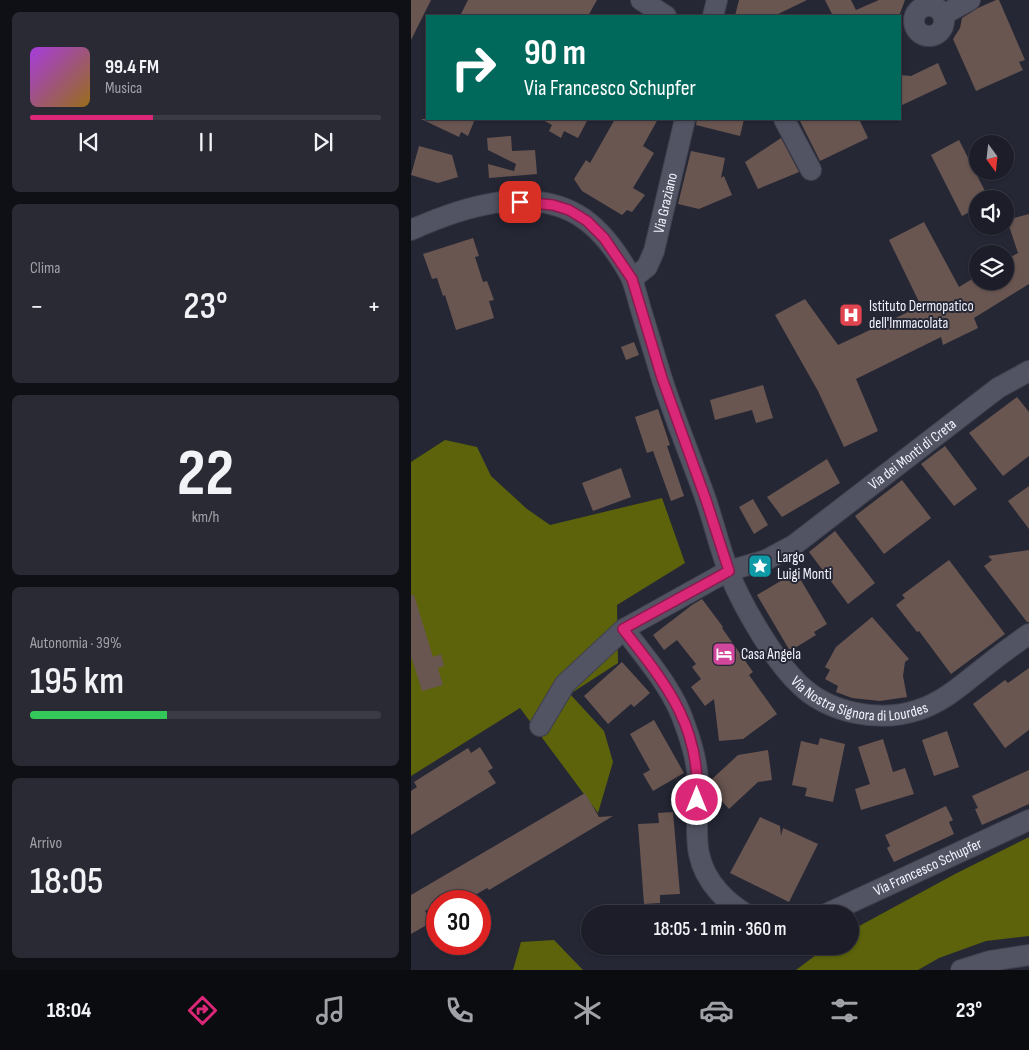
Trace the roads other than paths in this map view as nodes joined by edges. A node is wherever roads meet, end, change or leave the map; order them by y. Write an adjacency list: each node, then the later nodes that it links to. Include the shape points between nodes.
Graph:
1 (641, 0): 5 (street)
2 (717, 0): 6 (street)
3 (970, 0): 7 (street)
4 (921, 3): 7 (street, via 938,8); 7 (street, via 914,17 916,29 921,34 927,36 939,32 945,20)
5 (664, 15)
6 (713, 15)
7 (943, 15)
8 (685, 120): 12 (street, Via Graziano, via 654,251 647,267)
9 (785, 120): 10 (street)
10 (811, 170)
11 (411, 230): 12 (street, Via Nostra Signora di Lourdes, via 493,204 531,202 553,205 578,215 593,226)
12 (632, 279): 14 (street, Via Nostra Signora di Lourdes, via 662,378)
13 (1029, 371): 14 (street, Via dei Monti di Creta, via 998,388 797,543 766,560)
14 (729, 571): 15 (street); 16 (street, Via Nostra Signora di Lourdes, via 752,618 793,678 823,701 859,713 900,715 931,705 956,690)
15 (623, 629): 17 (street, via 565,684); 19 (street, via 665,684 681,711 698,777 697,844 702,867 714,887)
16 (1029, 634)
17 (540, 726)
18 (1029, 820): 20 (street, Via Francesco Schupfer)
19 (734, 905)
20 (845, 905)
21 (1029, 955): 22 (street, via 990,961)
22 (961, 970)

